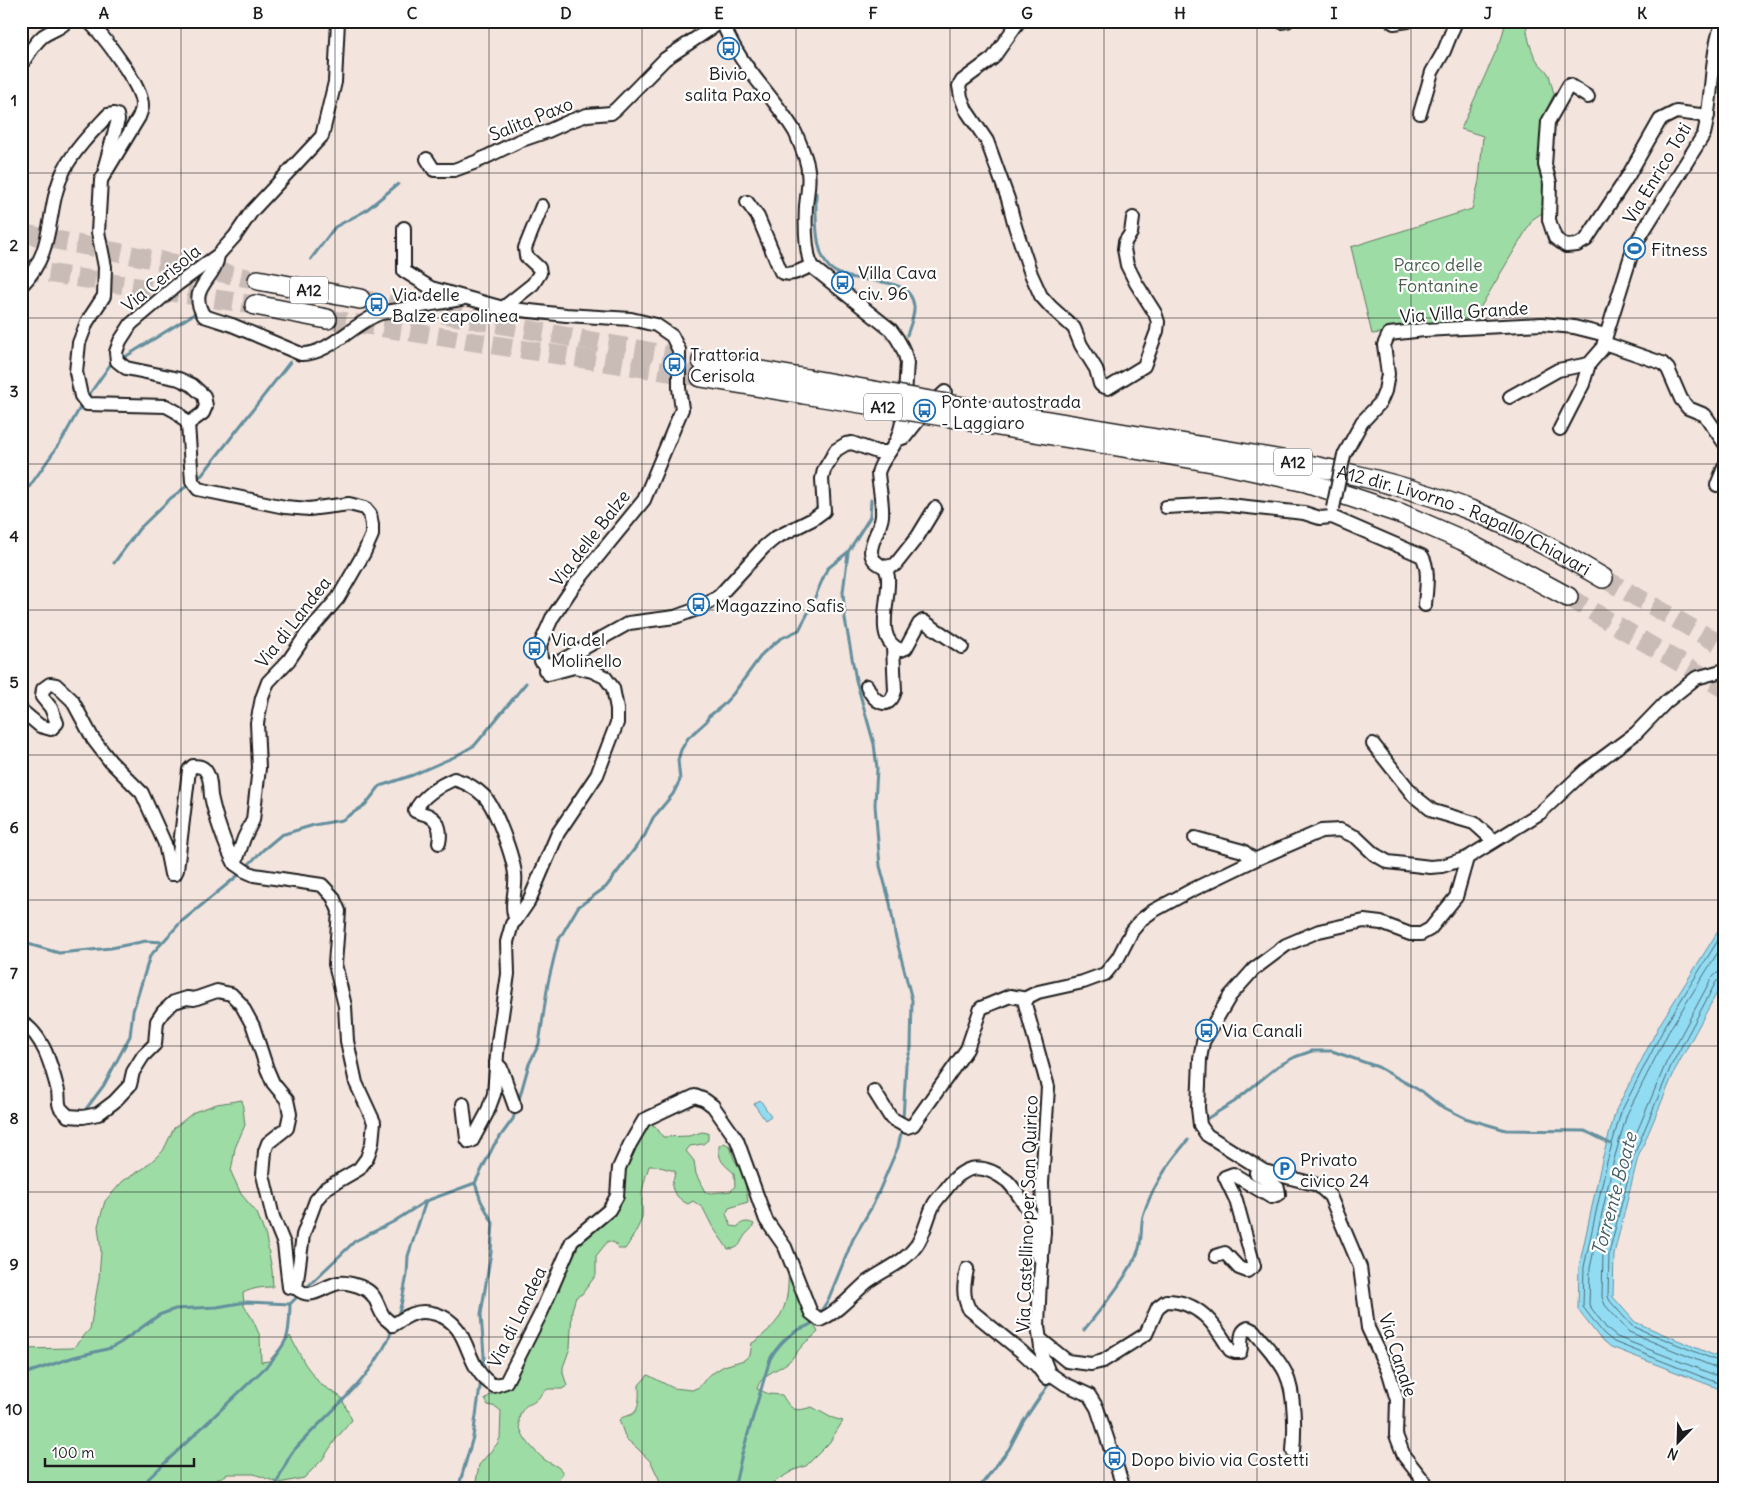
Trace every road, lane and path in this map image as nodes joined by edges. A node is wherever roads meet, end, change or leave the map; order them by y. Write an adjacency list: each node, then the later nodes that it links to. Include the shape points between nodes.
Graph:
1 (67, 21): 11 (street, via 37,42)
2 (88, 21): 16 (street, Via Cerisola, via 114,49 139,93 142,106 139,118)
3 (338, 21): 21 (street, Via Cerisola, via 335,82 322,136 252,211)
4 (722, 21): 15 (street, Salita Paxo, via 665,59 611,113 587,115 570,121 454,170 434,170); 22 (street, via 748,70 796,134 806,161 810,181 806,237)
5 (1019, 21): 19 (street, via 993,58 962,81 959,86 961,97 987,141 1041,296 1074,328 1100,384 1105,388 1144,366 1157,331 1155,313 1127,265 1124,249)
6 (1390, 21): 7 (street)
7 (1408, 21)
8 (1456, 21): 13 (street, via 1432,72)
9 (1723, 21): 10 (street, Via Enrico Toti)
10 (1722, 39): 14 (street, Via Enrico Toti)
11 (21, 65)
12 (1588, 97): 14 (street, via 1569,85 1548,122 1545,165 1550,183 1549,220 1555,238 1566,246 1586,240 1660,120 1676,112)
13 (1420, 113)
14 (1708, 116): 30 (street, Via Enrico Toti, via 1704,134 1634,246)
15 (427, 159)
16 (101, 180): 24 (street, via 118,120 114,114 108,114 65,169 46,248); 36 (street, Via Cerisola, via 98,232 105,268 104,296 79,342 76,372 82,396 91,404 166,406)
17 (747, 202): 22 (street, via 758,217 781,272 792,274)
18 (542, 206): 28 (street, via 525,248 526,256 540,273 533,284)
19 (1133, 218)
20 (404, 228): 25 (street, via 404,270 431,288)
21 (218, 255): 25 (street, Via delle Balze, via 218,262 199,294 198,306 204,316 302,354 309,354 341,338 371,316); 36 (street, Via Cerisola, via 131,324 116,352 117,361 126,368 179,379 204,396 206,406 203,413)
22 (811, 266): 38 (street, via 891,330 906,354 902,424)
23 (258, 280): 26 (highway, A12)
24 (21, 286)
25 (466, 298): 28 (street, Via delle Balze)
26 (360, 299)
27 (254, 305): 29 (highway, A12)
28 (502, 308): 52 (street, Via delle Balze, via 656,325 672,336 680,350 682,409 644,500 552,618 540,645 541,661)
29 (327, 319)
30 (1605, 339): 31 (street, Via Enrico Toti, via 1602,349); 39 (street, via 1662,363 1668,369 1681,400 1688,408 1705,416); 45 (street, Via Villa Grande, bridge, via 1574,328 1542,324 1389,334 1384,345 1388,374 1385,391 1380,403 1362,422 1344,455)
31 (1589, 364): 34 (street, via 1558,370); 37 (street, Via Enrico Toti, via 1583,384)
32 (701, 369): 35 (highway, A12 dir. Livorno - Rapallo/Chiavari / A12, bridge)
33 (944, 392): 38 (street, via 905,437)
34 (1510, 397)
35 (963, 413): 47 (highway, A12 dir. Livorno - Rapallo/Chiavari / A12, via 1269,457 1411,489 1478,513 1539,541); 48 (highway, A12, via 1306,482 1402,514 1462,540)
36 (188, 424): 62 (street, Via di Landea, via 192,480 198,489 285,507 309,509 349,504 365,508 372,525 372,535 364,554 338,598 268,682 257,723 259,768 253,820)
37 (1560, 430)
38 (897, 440): 40 (street)
39 (1725, 444)
40 (889, 452): 46 (street, via 879,467 882,515 872,540 874,559); 52 (street, via 877,452 852,443 836,450 822,479 824,511 775,538 719,596 686,614 630,623)
41 (1725, 466): 42 (street)
42 (1717, 485)
43 (1166, 507): 45 (street, via 1220,504 1296,512 1320,518)
44 (935, 508): 46 (street, via 902,558 896,565)
45 (1333, 512): 49 (street, via 1422,556 1425,561)
46 (886, 567): 50 (street, via 887,637)
47 (1602, 578)
48 (1568, 597)
49 (1425, 605)
50 (894, 647): 51 (street, via 906,648 923,621); 54 (street, via 895,691 891,700 875,701)
51 (962, 647)
52 (547, 665): 63 (street, via 545,670 548,674 574,667 605,677 613,688 617,723 597,775 558,833 529,901)
53 (1725, 670): 58 (street, via 1696,678 1540,813)
54 (867, 686)
55 (21, 710): 62 (street, via 40,726 51,730 58,723 42,697 43,689 50,684 56,685 72,700 93,739 142,793 165,844 172,874 177,870 189,770 200,766 206,770 229,854)
56 (1374, 744): 58 (street, via 1414,796 1433,811 1474,823)
57 (1195, 838): 61 (street, via 1243,851)
58 (1494, 841): 60 (street)
59 (439, 843): 63 (street, via 438,825 432,817 415,810 445,783 454,779 464,782 484,796 497,818 516,875 512,912)
60 (1467, 858): 61 (street, via 1430,867 1388,862 1356,837 1340,830 1321,832); 70 (street, Via Canale, via 1456,898 1430,929 1421,934 1410,934 1381,922 1364,921 1319,931 1286,944 1254,969 1230,996 1201,1049 1200,1125 1207,1135)
61 (1254, 860): 64 (street, via 1142,919 1105,974 1038,992)
62 (235, 864): 74 (street, via 254,875 322,885 332,897 339,911 335,964 345,1006 347,1041 356,1083 374,1122 372,1143 359,1169 326,1188 316,1200 303,1235)
63 (516, 920): 66 (street, via 507,942 508,974)
64 (1028, 999): 67 (street, via 1010,996 981,1008 968,1049 913,1125 907,1127 891,1118); 72 (street, Via Castellino per San Quirico, via 1025,1004 1048,1087 1042,1183)
65 (21, 1022): 74 (street, via 38,1039 47,1057 59,1107 68,1116 83,1117 98,1114 130,1085 133,1072 155,1044 157,1021 174,1002 217,991 231,994 241,1004 252,1026 273,1083 287,1100 290,1114 287,1128 268,1143 262,1176 284,1244 289,1287)
66 (496, 1063): 68 (street, via 494,1094 469,1142); 69 (street, via 501,1068)
67 (874, 1091)
68 (463, 1104)
69 (515, 1108)
70 (1258, 1167): 71 (street, via 1255,1173 1278,1188 1279,1194 1271,1197 1232,1174 1225,1177 1236,1200 1254,1266 1247,1271 1225,1254); 79 (street, Via Canale, via 1318,1185 1330,1196 1360,1267 1368,1328 1389,1373 1397,1400 1396,1434 1404,1456)
71 (1216, 1256)
72 (1042, 1260): 74 (street, Via di Landea, via 1034,1249 1036,1223 1008,1182 986,1168 970,1168 954,1178 935,1203 916,1245 904,1258 820,1320 810,1313 785,1247 766,1220 737,1140 713,1106 695,1096 644,1120 619,1168 617,1196 610,1210 572,1241 506,1382 494,1386 486,1382 456,1325 444,1316 430,1312 415,1313 393,1325 367,1289 340,1283 302,1294); 75 (street, Via Castellino per San Quirico)
73 (967, 1269): 76 (street, via 963,1289 969,1309 1022,1352 1048,1380)
74 (296, 1288)
75 (1040, 1339): 76 (street, Via Castellino per San Quirico, via 1049,1373); 77 (street, via 1067,1361 1091,1364 1103,1361 1146,1334 1158,1307 1166,1300 1192,1305 1211,1321 1230,1350 1235,1352 1240,1352 1241,1334 1248,1328 1254,1331 1286,1373 1295,1426)
76 (1061, 1381): 78 (street, Via Castellino per San Quirico, via 1089,1395 1097,1408)
77 (1293, 1451)
78 (1124, 1489)
79 (1430, 1489)

